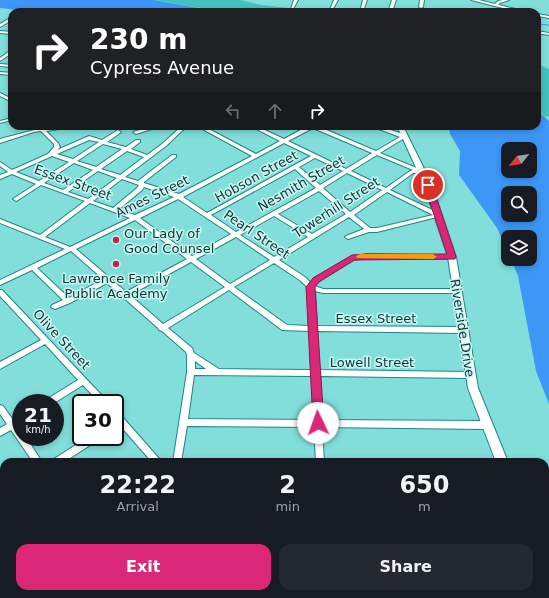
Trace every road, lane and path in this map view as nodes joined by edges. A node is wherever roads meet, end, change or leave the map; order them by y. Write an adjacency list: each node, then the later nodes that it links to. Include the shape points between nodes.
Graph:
1 (296, 0): 11 (street)
2 (330, 0): 3 (street)
3 (336, 0)
4 (422, 0): 10 (street)
5 (440, 0): 8 (street)
6 (473, 0): 9 (main road)
7 (507, 0): 9 (street)
8 (449, 1)
9 (496, 5): 12 (main road)
10 (421, 7)
11 (292, 8)
12 (508, 8)
13 (34, 130): 26 (street)
14 (42, 130): 32 (street, via 57,147)
15 (144, 130): 24 (street)
16 (180, 130): 36 (street)
17 (207, 130): 34 (street)
18 (261, 130): 27 (street)
19 (305, 130): 27 (street, Ames Street)
20 (322, 130): 31 (street)
21 (384, 130): 25 (street)
22 (401, 130): 25 (main road, Riverside Drive)
23 (118, 132): 28 (street)
24 (136, 132)
25 (404, 136): 31 (street, Nesmith Street); 42 (main road, Riverside Drive)
26 (0, 141)
27 (284, 141): 34 (street, Ames Street); 35 (street)
28 (103, 142): 30 (street); 32 (street, via 89,138); 37 (street)
29 (138, 142): 30 (street)
30 (127, 149): 36 (street); 40 (street)
31 (376, 153): 41 (street, Nesmith Street); 42 (street)
32 (51, 154): 37 (street, Pearl Street); 43 (street)
33 (174, 156): 47 (street, via 141,181)
34 (256, 156): 51 (street, Ames Street)
35 (315, 156): 39 (street, Hobson Street); 41 (street)
36 (148, 157): 45 (street)
37 (74, 162): 40 (street, Pearl Street); 46 (street)
38 (0, 164): 43 (street, Essex Street)
39 (295, 167): 48 (street); 57 (street, Hobson Street)
40 (97, 170): 45 (street, Pearl Street); 50 (street)
41 (347, 171): 48 (street, Nesmith Street); 49 (street)
42 (421, 171): 49 (street, Towerhill Street, via 412,172); 58 (main road, Riverside Drive)
43 (11, 172): 44 (street); 46 (street, Essex Street)
44 (0, 177)
45 (121, 177): 47 (street, Pearl Street); 53 (street)
46 (41, 184): 50 (street, Essex Street); 52 (street)
47 (142, 184): 51 (street, Pearl Street); 54 (street, via 140,189)
48 (319, 188): 55 (street, Nesmith Street); 56 (street)
49 (386, 189): 56 (street, Towerhill Street); 58 (street)
50 (64, 192): 53 (street, Essex Street)
51 (179, 197): 57 (street, Pearl Street); 59 (street, Ames Street)
52 (16, 199)
53 (89, 201): 54 (street, Essex Street); 63 (street)
54 (114, 210): 59 (street, Essex Street)
55 (273, 213): 62 (street, Nesmith Street); 64 (street)
56 (349, 214): 61 (street); 64 (street, Towerhill Street)
57 (207, 215): 62 (street, Pearl Street)
58 (439, 215): 61 (street); 67 (main road, Riverside Drive)
59 (136, 218): 66 (street, Ames Street); 68 (street, Essex Street)
60 (0, 221): 63 (street, Lowell Street)
61 (368, 230): 65 (street)
62 (235, 234): 68 (street, Nesmith Street); 69 (street, Pearl Street)
63 (41, 237): 66 (street, Lowell Street)
64 (312, 237): 69 (street, Towerhill Street)
65 (348, 237)
66 (71, 249): 70 (street, Ames Street); 72 (street, Lowell Street)
67 (452, 257): 74 (street, via 352,258 316,280); 75 (main road, Riverside Drive)
68 (192, 258): 73 (street, Essex Street); 77 (street, Nesmith Street)
69 (274, 260): 73 (street, Towerhill Street); 74 (street, Pearl Street)
70 (32, 267): 71 (street, Ames Street); 78 (street)
71 (2, 280)
72 (107, 280): 77 (street, Lowell Street); 78 (street)
73 (229, 287): 80 (street, Towerhill Street); 81 (street, Essex Street, via 285,328)
74 (311, 287): 75 (street, via 323,290); 81 (street)
75 (458, 291): 82 (main road, Riverside Drive)
76 (0, 292): 83 (street, Olive Street)
77 (125, 295): 80 (street, Lowell Street)
78 (68, 301): 79 (street)
79 (55, 307)
80 (162, 328): 84 (street, Lowell Street)
81 (312, 329): 82 (street, Essex Street); 88 (street)
82 (463, 330): 89 (main road, Riverside Drive)
83 (46, 340): 85 (street); 90 (street, Olive Street)
84 (191, 354): 86 (street); 87 (street, Lowell Street, via 198,357 206,367)
85 (0, 366)
86 (191, 372): 87 (street, Lowell Street); 94 (street)
87 (225, 372): 88 (street, Lowell Street)
88 (316, 374): 89 (street, Lowell Street); 96 (street)
89 (470, 374): 98 (main road, Riverside Drive)
90 (84, 381): 91 (street); 92 (street, Olive Street)
91 (62, 394)
92 (96, 394)
93 (0, 408): 95 (street)
94 (184, 422): 96 (street); 106 (street)
95 (12, 423)
96 (318, 423): 98 (street); 107 (street)
97 (12, 425): 100 (street)
98 (486, 425): 108 (main road, Riverside Drive)
99 (124, 426): 105 (street)
100 (0, 432)
101 (27, 446): 103 (street)
102 (81, 446): 104 (street)
103 (35, 458)
104 (63, 458)
105 (154, 458)
106 (178, 458)
107 (320, 458)
108 (500, 458)

